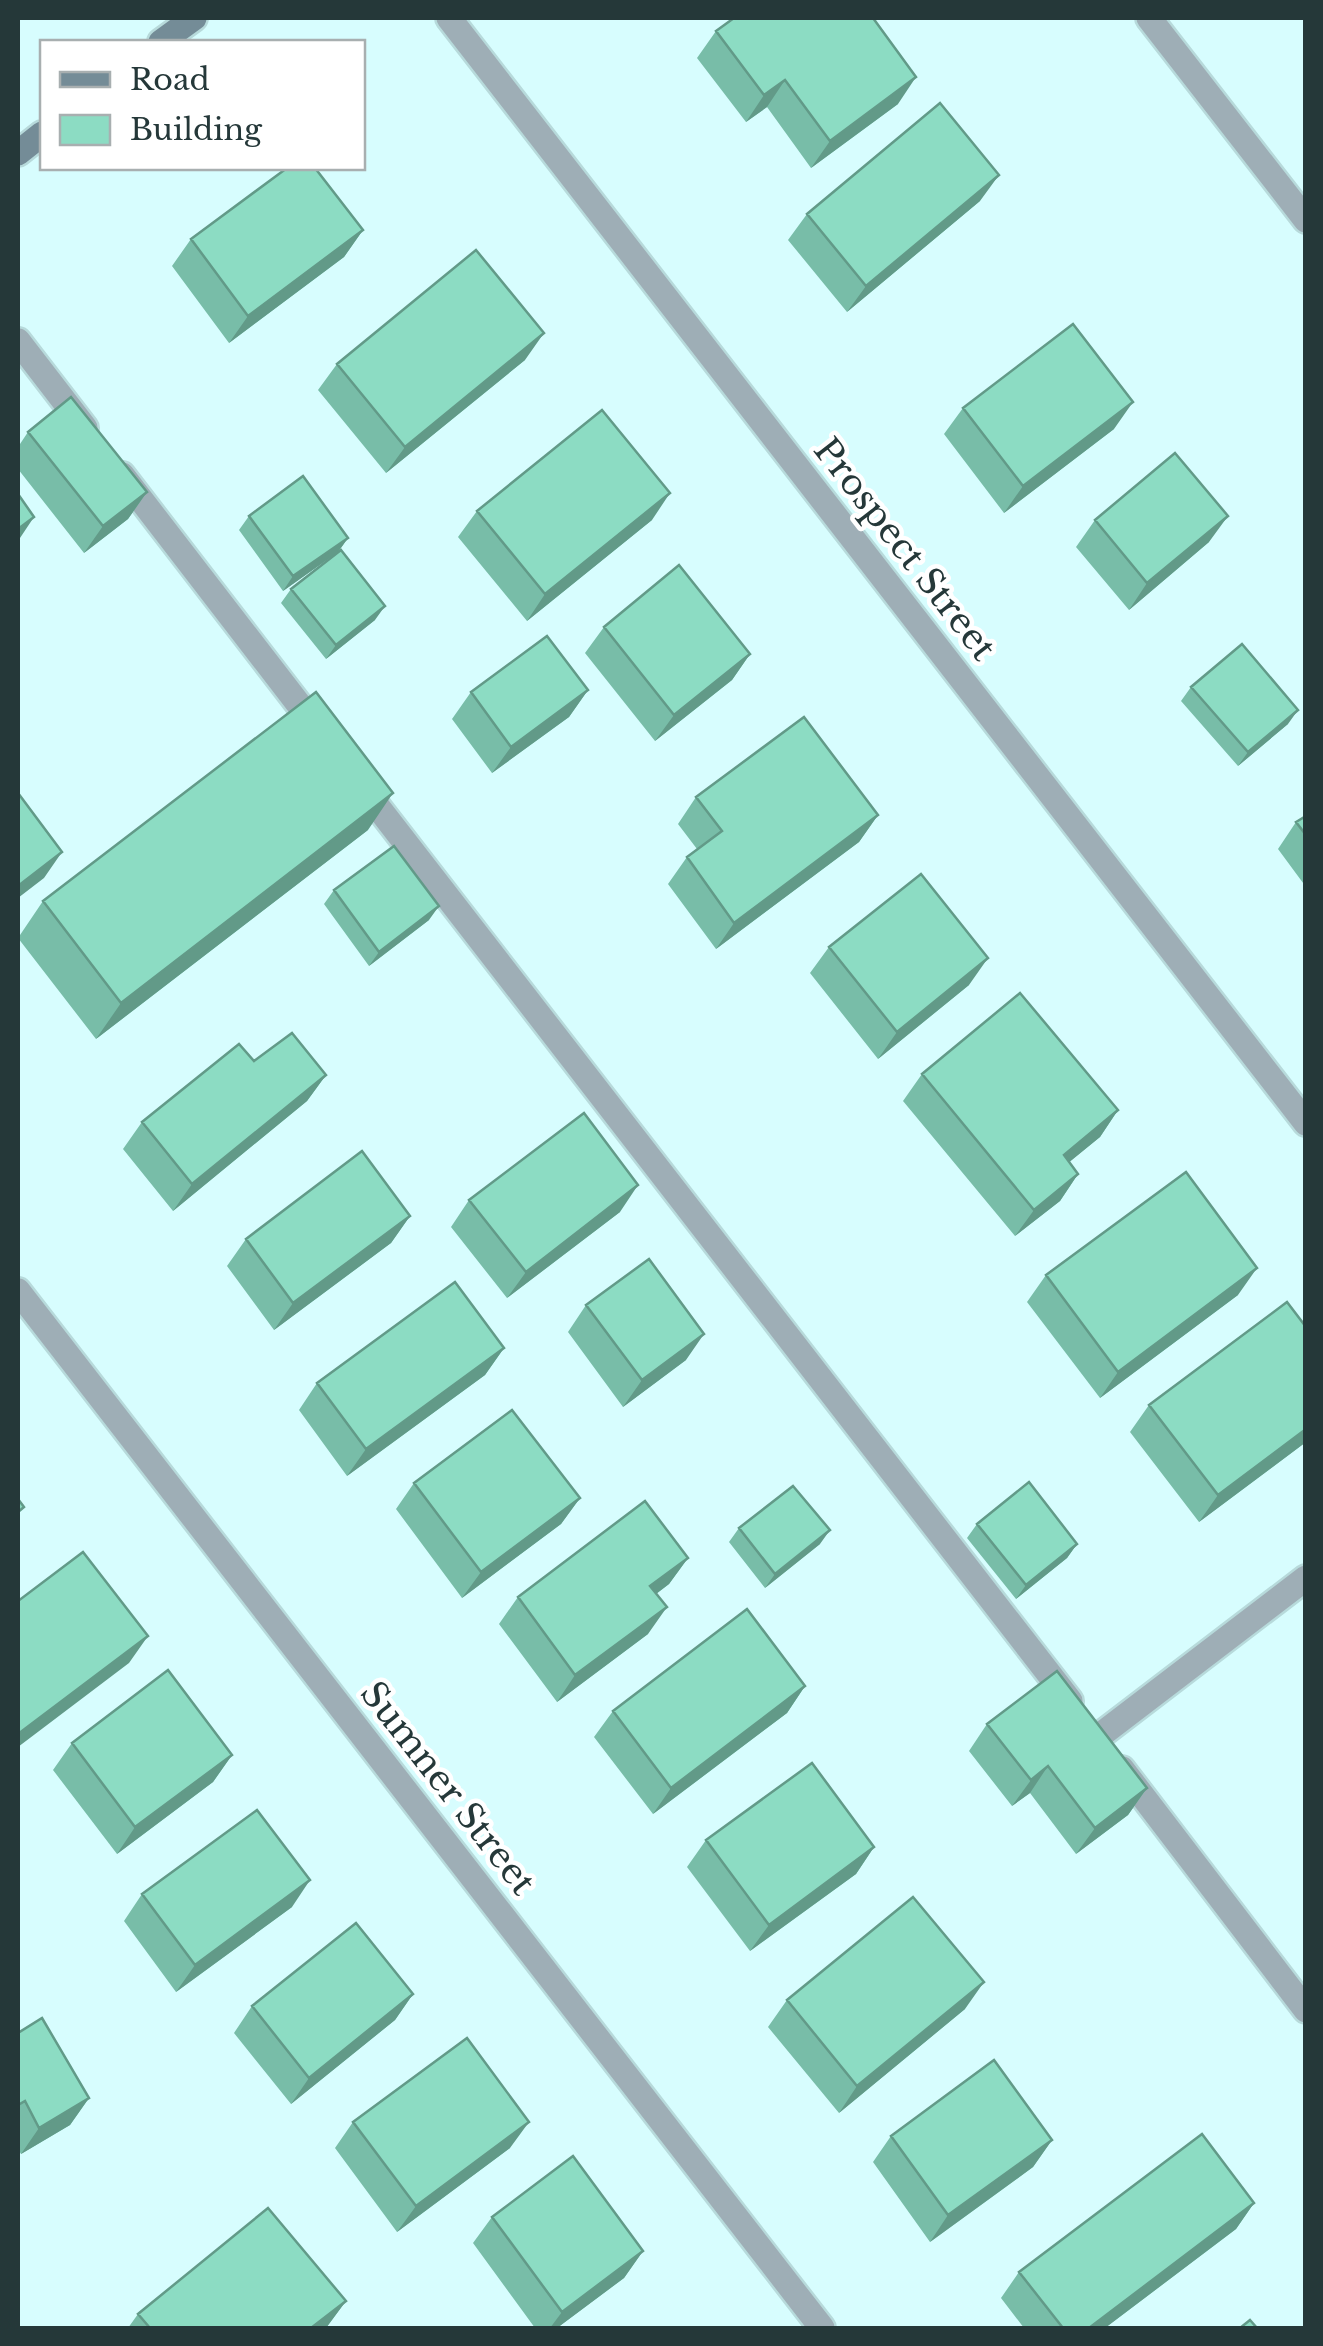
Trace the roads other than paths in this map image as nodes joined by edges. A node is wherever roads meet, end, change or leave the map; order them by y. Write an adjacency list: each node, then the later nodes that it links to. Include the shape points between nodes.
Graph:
1 (194, 18): 4 (street)
2 (449, 18): 9 (street, Prospect Street)
3 (1148, 18): 7 (street)
4 (164, 40)
5 (40, 136): 6 (street)
6 (18, 153)
7 (1306, 220)
8 (18, 341): 12 (street)
9 (1306, 1123)
10 (18, 1291): 14 (street, Sumner Street)
11 (1306, 1578): 12 (street)
12 (1098, 1737): 13 (street)
13 (1306, 2010)
14 (822, 2328)

